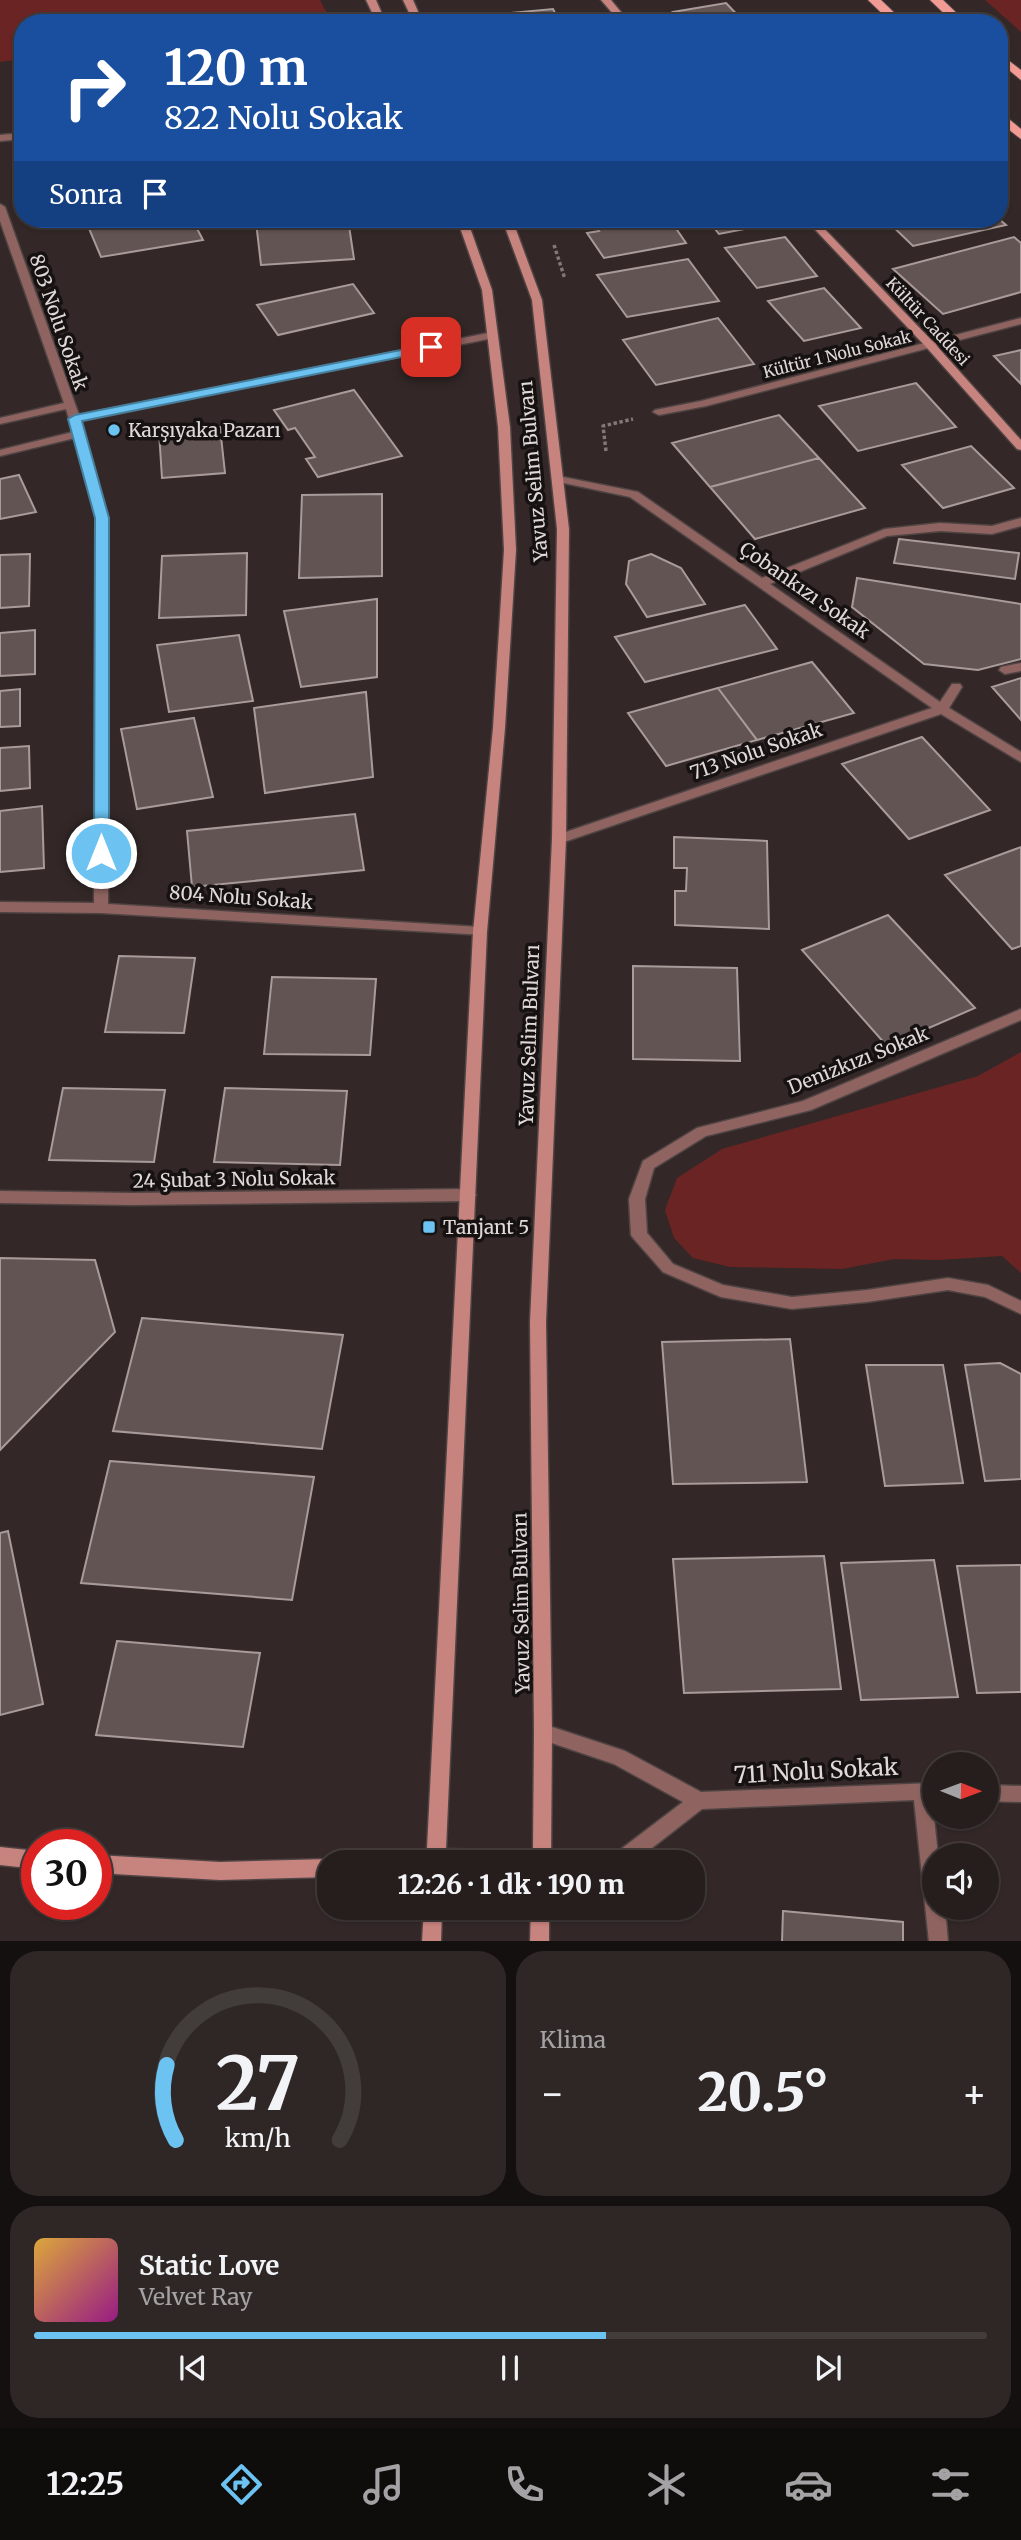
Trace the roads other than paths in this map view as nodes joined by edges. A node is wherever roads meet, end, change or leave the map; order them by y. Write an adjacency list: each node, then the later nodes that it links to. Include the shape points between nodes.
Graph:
1 (606, 0): 4 (main road)
2 (874, 0): 5 (main road)
3 (936, 0): 6 (main road)
4 (618, 14)
5 (889, 14)
6 (951, 14)
7 (1008, 64): 8 (main road)
8 (1021, 76)
9 (1008, 123): 10 (main road)
10 (1021, 135)
11 (0, 207): 18 (street, 803 Nolu Sokak)
12 (465, 228): 16 (main road, Yavuz Selim Bulvarı, via 487,290)
13 (510, 228): 25 (main road, Yavuz Selim Bulvarı, via 537,300)
14 (819, 228): 17 (main road, Kültür Caddesi)
15 (1021, 321): 17 (street, Kültür 1 Nolu Sokak)
16 (493, 335): 20 (street); 36 (main road, Yavuz Selim Bulvarı, via 504,427 510,550)
17 (932, 346): 19 (street, Kültür 1 Nolu Sokak); 23 (main road, Kültür Caddesi)
18 (70, 405): 20 (street, 803 Nolu Sokak); 21 (street)
19 (659, 412)
20 (75, 419): 22 (street, 803 Nolu Sokak)
21 (0, 421)
22 (79, 434): 24 (street); 35 (street, 803 Nolu Sokak, via 102,518)
23 (1021, 447)
24 (0, 453)
25 (558, 479): 27 (street, Çobankızı Sokak, via 634,494); 33 (main road, Yavuz Selim Bulvarı, via 563,529)
26 (1021, 522): 27 (street, via 992,530 940,527 885,533)
27 (761, 583): 31 (street, Çobankızı Sokak)
28 (1021, 667): 29 (street)
29 (1005, 670)
30 (956, 687): 31 (street)
31 (942, 709): 32 (street, Çobankızı Sokak); 33 (street, 713 Nolu Sokak)
32 (1021, 758)
33 (559, 839): 41 (main road, Yavuz Selim Bulvarı, via 538,1322)
34 (0, 906): 35 (street, 804 Nolu Sokak)
35 (101, 908): 36 (street, 804 Nolu Sokak)
36 (480, 932): 38 (main road, Yavuz Selim Bulvarı)
37 (1021, 1014): 40 (street, Denizkızı Sokak, via 806,1106 702,1132 648,1166 637,1199 639,1235 668,1268 721,1291 792,1303 948,1284 988,1291)
38 (468, 1195): 39 (street, 24 Şubat 3 Nolu Sokak); 47 (main road, Yavuz Selim Bulvarı)
39 (0, 1197)
40 (1021, 1308)
41 (543, 1732): 45 (street, via 619,1757); 48 (main road, Yavuz Selim Bulvarı)
42 (922, 1791): 45 (street, 711 Nolu Sokak)
43 (999, 1793): 44 (street)
44 (1021, 1794)
45 (699, 1801): 49 (street)
46 (931, 1829): 58 (street)
47 (436, 1850)
48 (542, 1850)
49 (635, 1850)
50 (0, 1856): 51 (main road)
51 (21, 1858)
52 (112, 1865): 53 (main road, via 220,1871)
53 (317, 1868)
54 (432, 1920): 56 (main road)
55 (540, 1920): 57 (main road)
56 (431, 1941)
57 (539, 1941)
58 (939, 1941)

